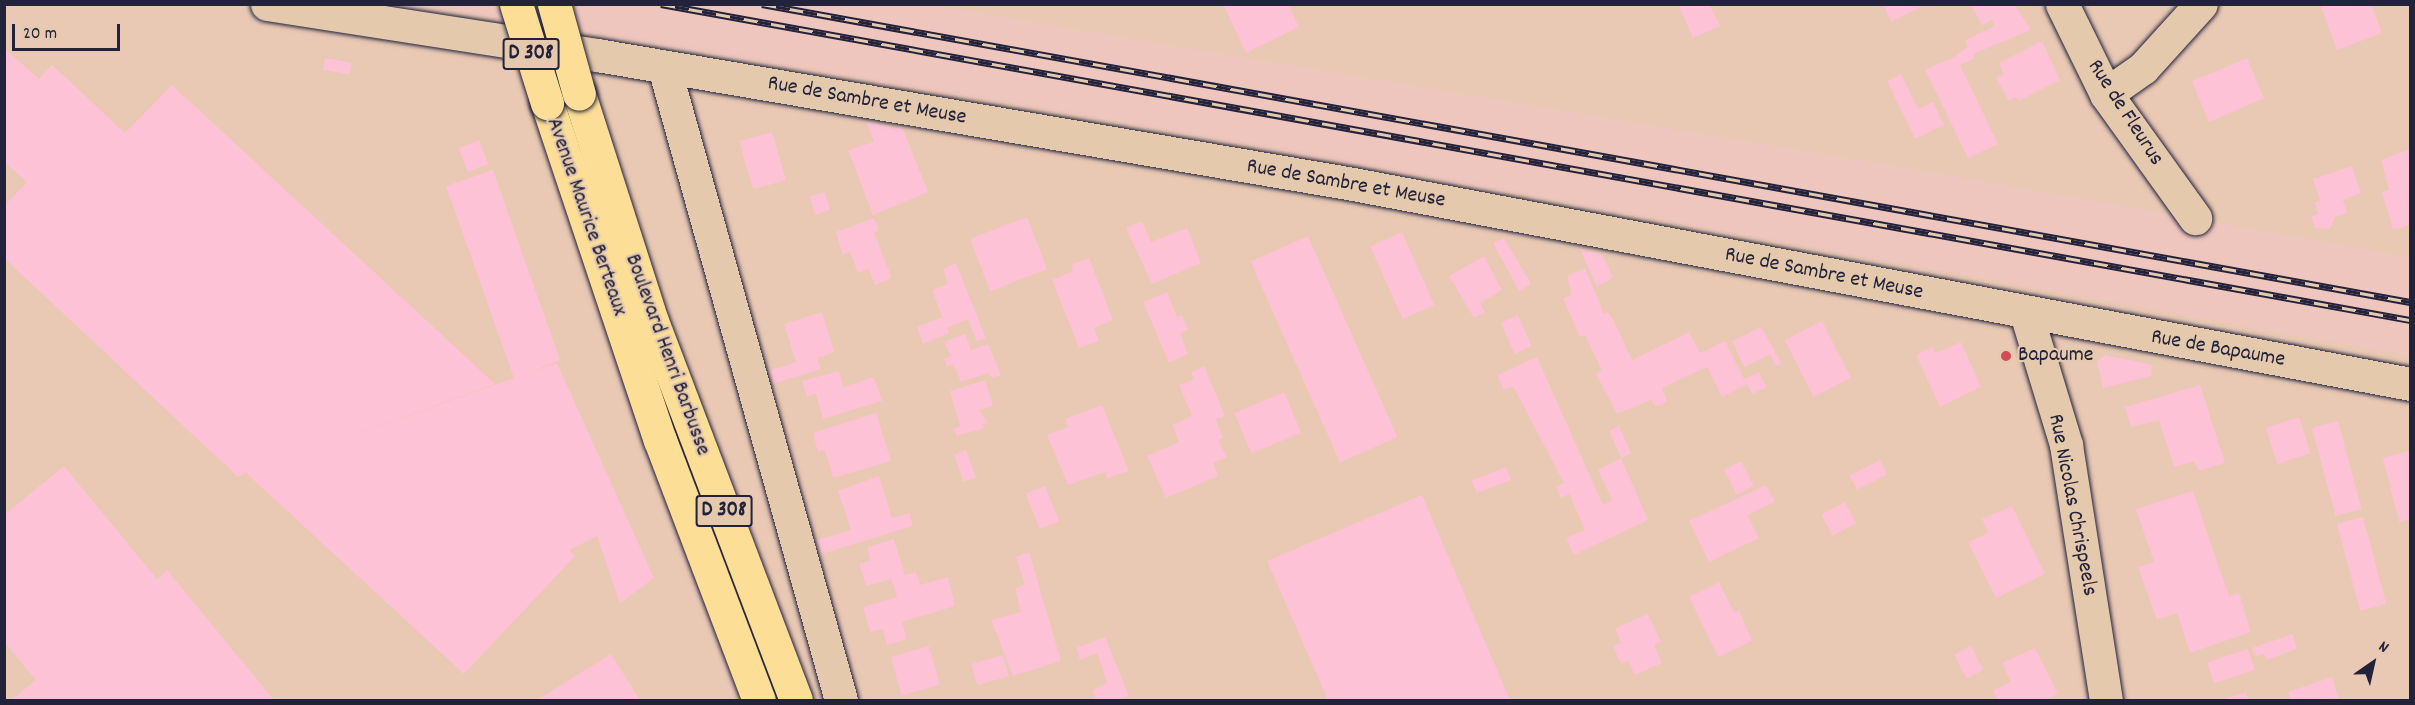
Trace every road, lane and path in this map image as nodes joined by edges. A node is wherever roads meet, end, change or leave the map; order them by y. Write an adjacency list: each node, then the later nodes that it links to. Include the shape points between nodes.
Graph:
1 (267, 4): 6 (street, Rue de Sambre et Meuse)
2 (516, 4): 10 (main road, Avenue Maurice Berteaux / D 308, bridge)
3 (554, 4): 13 (main road, Boulevard Henri Barbusse / D 308, bridge, via 652,321)
4 (2062, 4): 7 (street, Rue de Fleurus)
5 (2201, 4): 7 (street, via 2144,69)
6 (664, 67): 9 (street, Rue de Sambre et Meuse, via 1353,184); 14 (street)
7 (2106, 94): 8 (street, Rue de Fleurus)
8 (2195, 218)
9 (2026, 313): 11 (street, Rue de Bapaume); 15 (street, Rue Nicolas Chrispeels, via 2066,445)
10 (625, 331): 12 (main road, Boulevard Henri Barbusse / D 308, via 660,440)
11 (2410, 384)
12 (759, 700)
13 (796, 700)
14 (841, 700)
15 (2106, 700)

